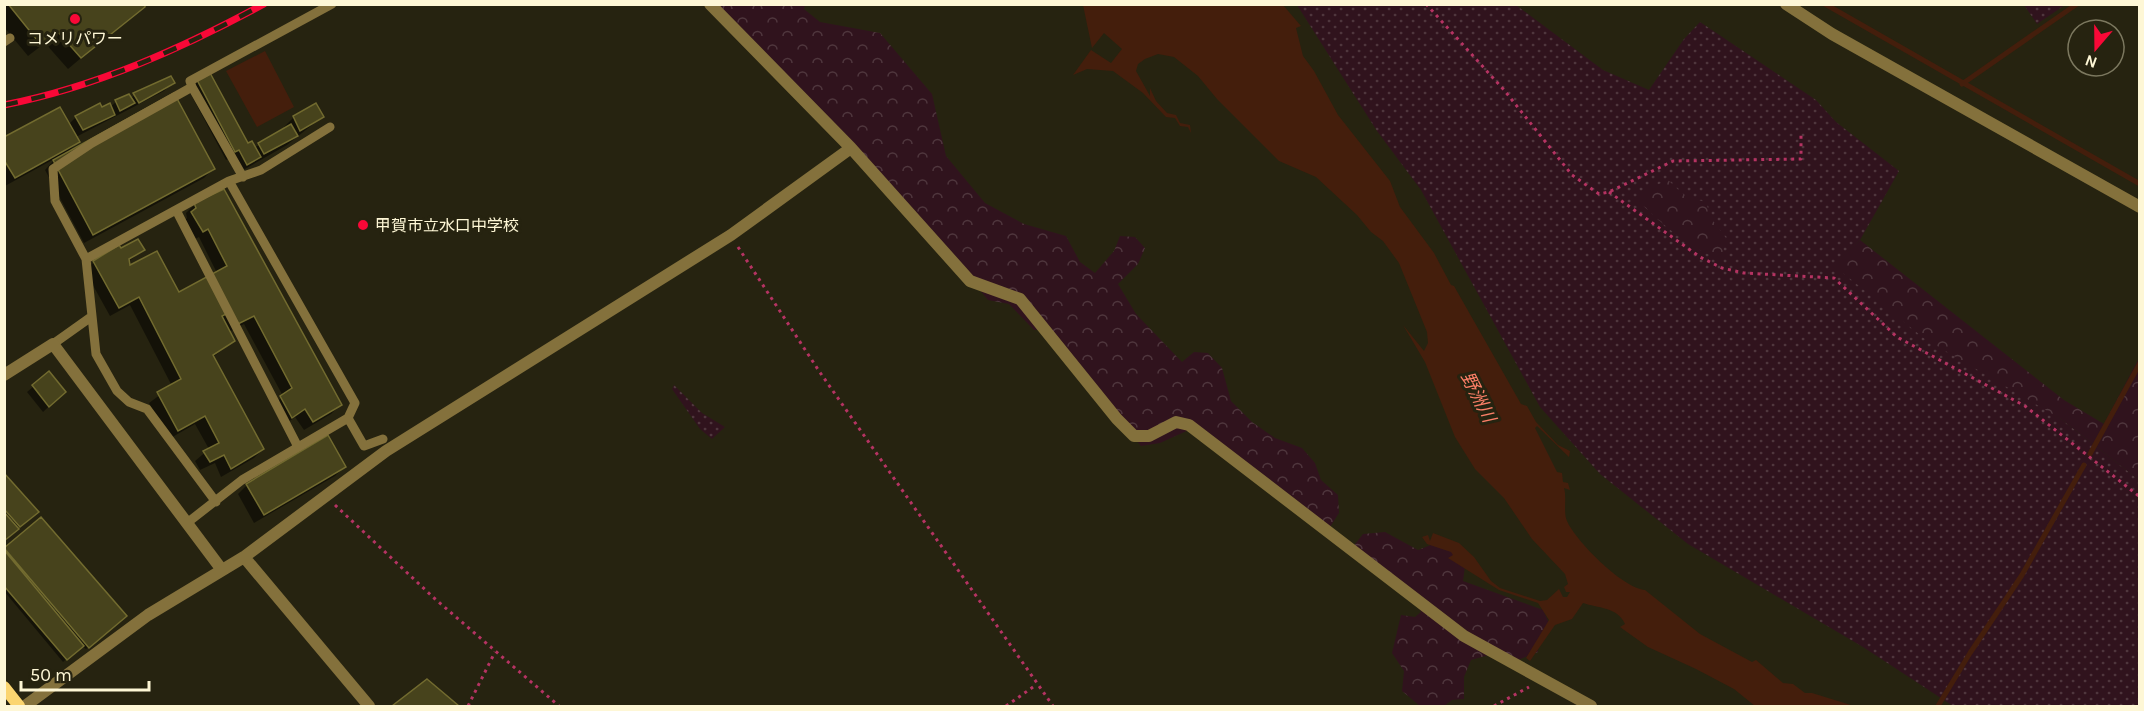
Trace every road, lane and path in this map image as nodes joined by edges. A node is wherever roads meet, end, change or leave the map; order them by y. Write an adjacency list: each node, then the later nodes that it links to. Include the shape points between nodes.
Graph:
1 (332, 4): 5 (lane, via 190,81)
2 (710, 4): 8 (street)
3 (1426, 4): 11 (path, via 1504,90 1572,175 1599,194)
4 (1786, 4): 12 (street, via 1832,34)
5 (192, 87): 9 (lane); 15 (lane, via 53,169 54,201)
6 (330, 127): 9 (lane)
7 (1801, 133): 11 (path, via 1801,159 1673,161)
8 (851, 148): 14 (street); 29 (street, via 970,282 1020,299 1134,436 1149,436 1176,422 1189,425 1464,636)
9 (243, 177): 10 (lane)
10 (229, 181): 13 (lane); 19 (lane, via 355,403)
11 (1609, 192): 23 (path, via 1700,257 1722,268 1744,273 1834,278 1897,337 2025,406)
12 (2139, 207)
13 (176, 210): 15 (lane); 21 (lane)
14 (730, 235): 22 (street, via 386,452); 30 (path, via 819,371)
15 (87, 260): 16 (lane)
16 (91, 317): 17 (lane); 24 (lane, via 96,354 106,374 129,402 147,409)
17 (53, 344): 18 (street); 25 (street)
18 (4, 375)
19 (348, 418): 20 (lane, via 364,446); 21 (lane)
20 (383, 439)
21 (298, 447): 24 (lane, via 242,480)
22 (324, 497): 26 (street); 28 (path)
23 (2139, 497)
24 (216, 502): 25 (lane)
25 (188, 523): 27 (street)
26 (244, 557): 27 (street); 34 (street)
27 (222, 570): 33 (street, via 148,615)
28 (495, 652): 35 (path); 36 (path)
29 (1542, 679): 39 (path); 40 (street)
30 (1037, 684): 37 (path); 38 (path)
31 (4, 687): 32 (main road)
32 (19, 706)
33 (25, 706)
34 (369, 706)
35 (468, 706)
36 (559, 706)
37 (1006, 706)
38 (1053, 706)
39 (1494, 706)
40 (1591, 706)

